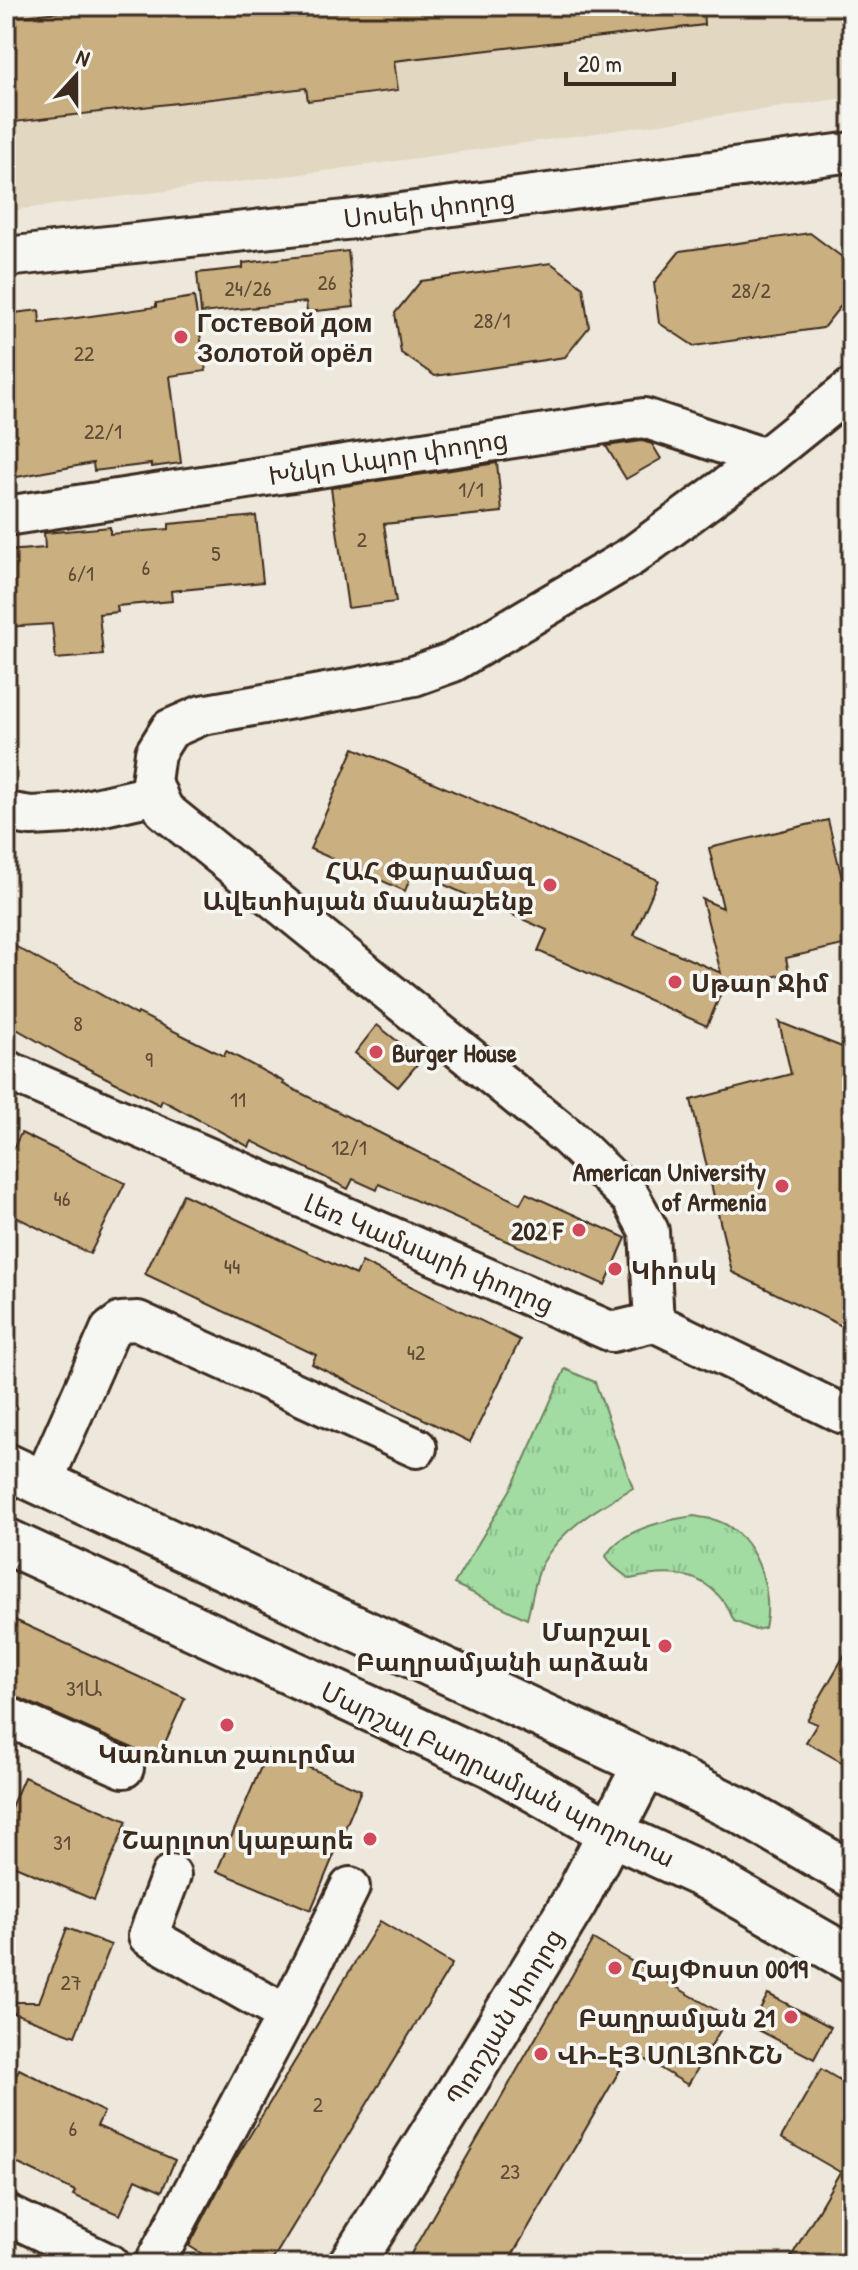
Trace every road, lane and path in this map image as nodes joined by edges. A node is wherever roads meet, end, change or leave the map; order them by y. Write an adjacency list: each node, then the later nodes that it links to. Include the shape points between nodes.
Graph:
1 (852, 152): 2 (street, Սոսեի փողոց, via 364,218)
2 (6, 257)
3 (852, 388): 4 (street)
4 (765, 458): 5 (street, Խնկո Ապոր փողոց, via 644,418); 6 (street, via 632,556 453,662 399,679 202,715 170,729 155,753 151,782)
5 (6, 516)
6 (157, 794): 7 (street, via 68,814); 9 (street, via 164,810 568,1137 631,1198 649,1231)
7 (6, 812)
8 (6, 1070): 9 (street, Լեռ Կամսարի փողոց, via 612,1332)
9 (654, 1322): 10 (street)
10 (852, 1415)
11 (417, 1448): 12 (street, via 138,1321 121,1322 110,1330)
12 (24, 1474): 15 (main road)
13 (6, 1541): 17 (main road, Մարշալ Բաղրամյան պողոտա, via 490,1764)
14 (6, 1716): 16 (street)
15 (646, 1764): 17 (main road, Պռոշյան փողոց); 19 (main road)
16 (124, 1768)
17 (600, 1827): 21 (main road, Մարշալ Բաղրամյան պողոտա, via 709,1878); 26 (main road, Պռոշյան փողոց, via 553,1889); 27 (main road, Պռոշյան փողոց, via 575,1901)
18 (171, 1875): 22 (street, via 148,1936)
19 (852, 1875)
20 (350, 1887): 22 (street)
21 (852, 1960)
22 (287, 2015): 25 (street)
23 (6, 2214): 24 (street)
24 (110, 2264)
25 (154, 2264)
26 (327, 2264)
27 (351, 2264)

